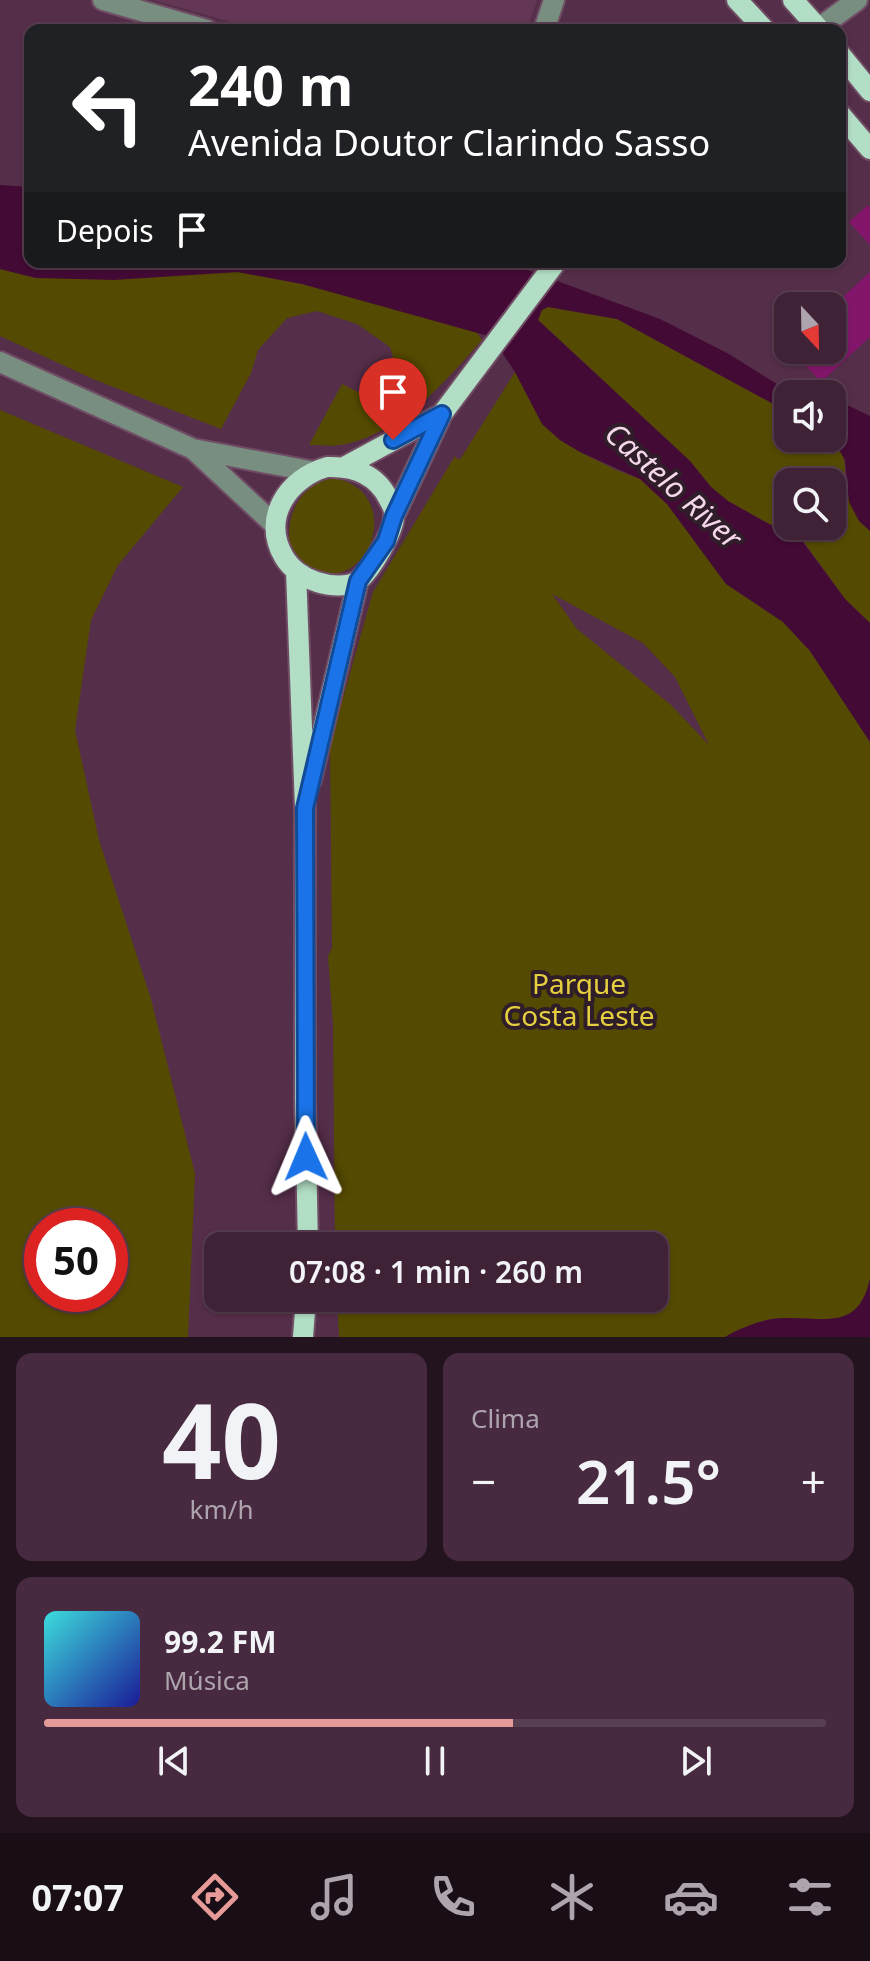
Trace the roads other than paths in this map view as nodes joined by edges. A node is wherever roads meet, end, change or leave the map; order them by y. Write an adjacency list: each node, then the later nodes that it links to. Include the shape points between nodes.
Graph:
1 (103, 0): 6 (street)
2 (554, 0): 7 (street)
3 (737, 0): 8 (main road)
4 (793, 0): 9 (main road)
5 (857, 0): 10 (street)
6 (186, 24)
7 (546, 24)
8 (759, 24)
9 (815, 24)
10 (826, 24)
11 (846, 61): 12 (main road)
12 (870, 91)
13 (846, 121): 14 (main road)
14 (870, 149)
15 (552, 268): 17 (main road)
16 (0, 362): 18 (street)
17 (442, 414): 19 (main road); 21 (main road)
18 (193, 449): 20 (street); 22 (street)
19 (344, 467): 20 (main road); 21 (main road, via 377,483)
20 (310, 471): 22 (main road, via 280,503)
21 (394, 516): 24 (main road, via 386,541)
22 (275, 525): 23 (main road, via 277,542)
23 (296, 571): 24 (main road, via 325,585); 25 (main road)
24 (358, 581): 25 (main road)
25 (305, 808): 26 (main road)
26 (308, 1232)
27 (305, 1312): 28 (main road)
28 (303, 1337)

